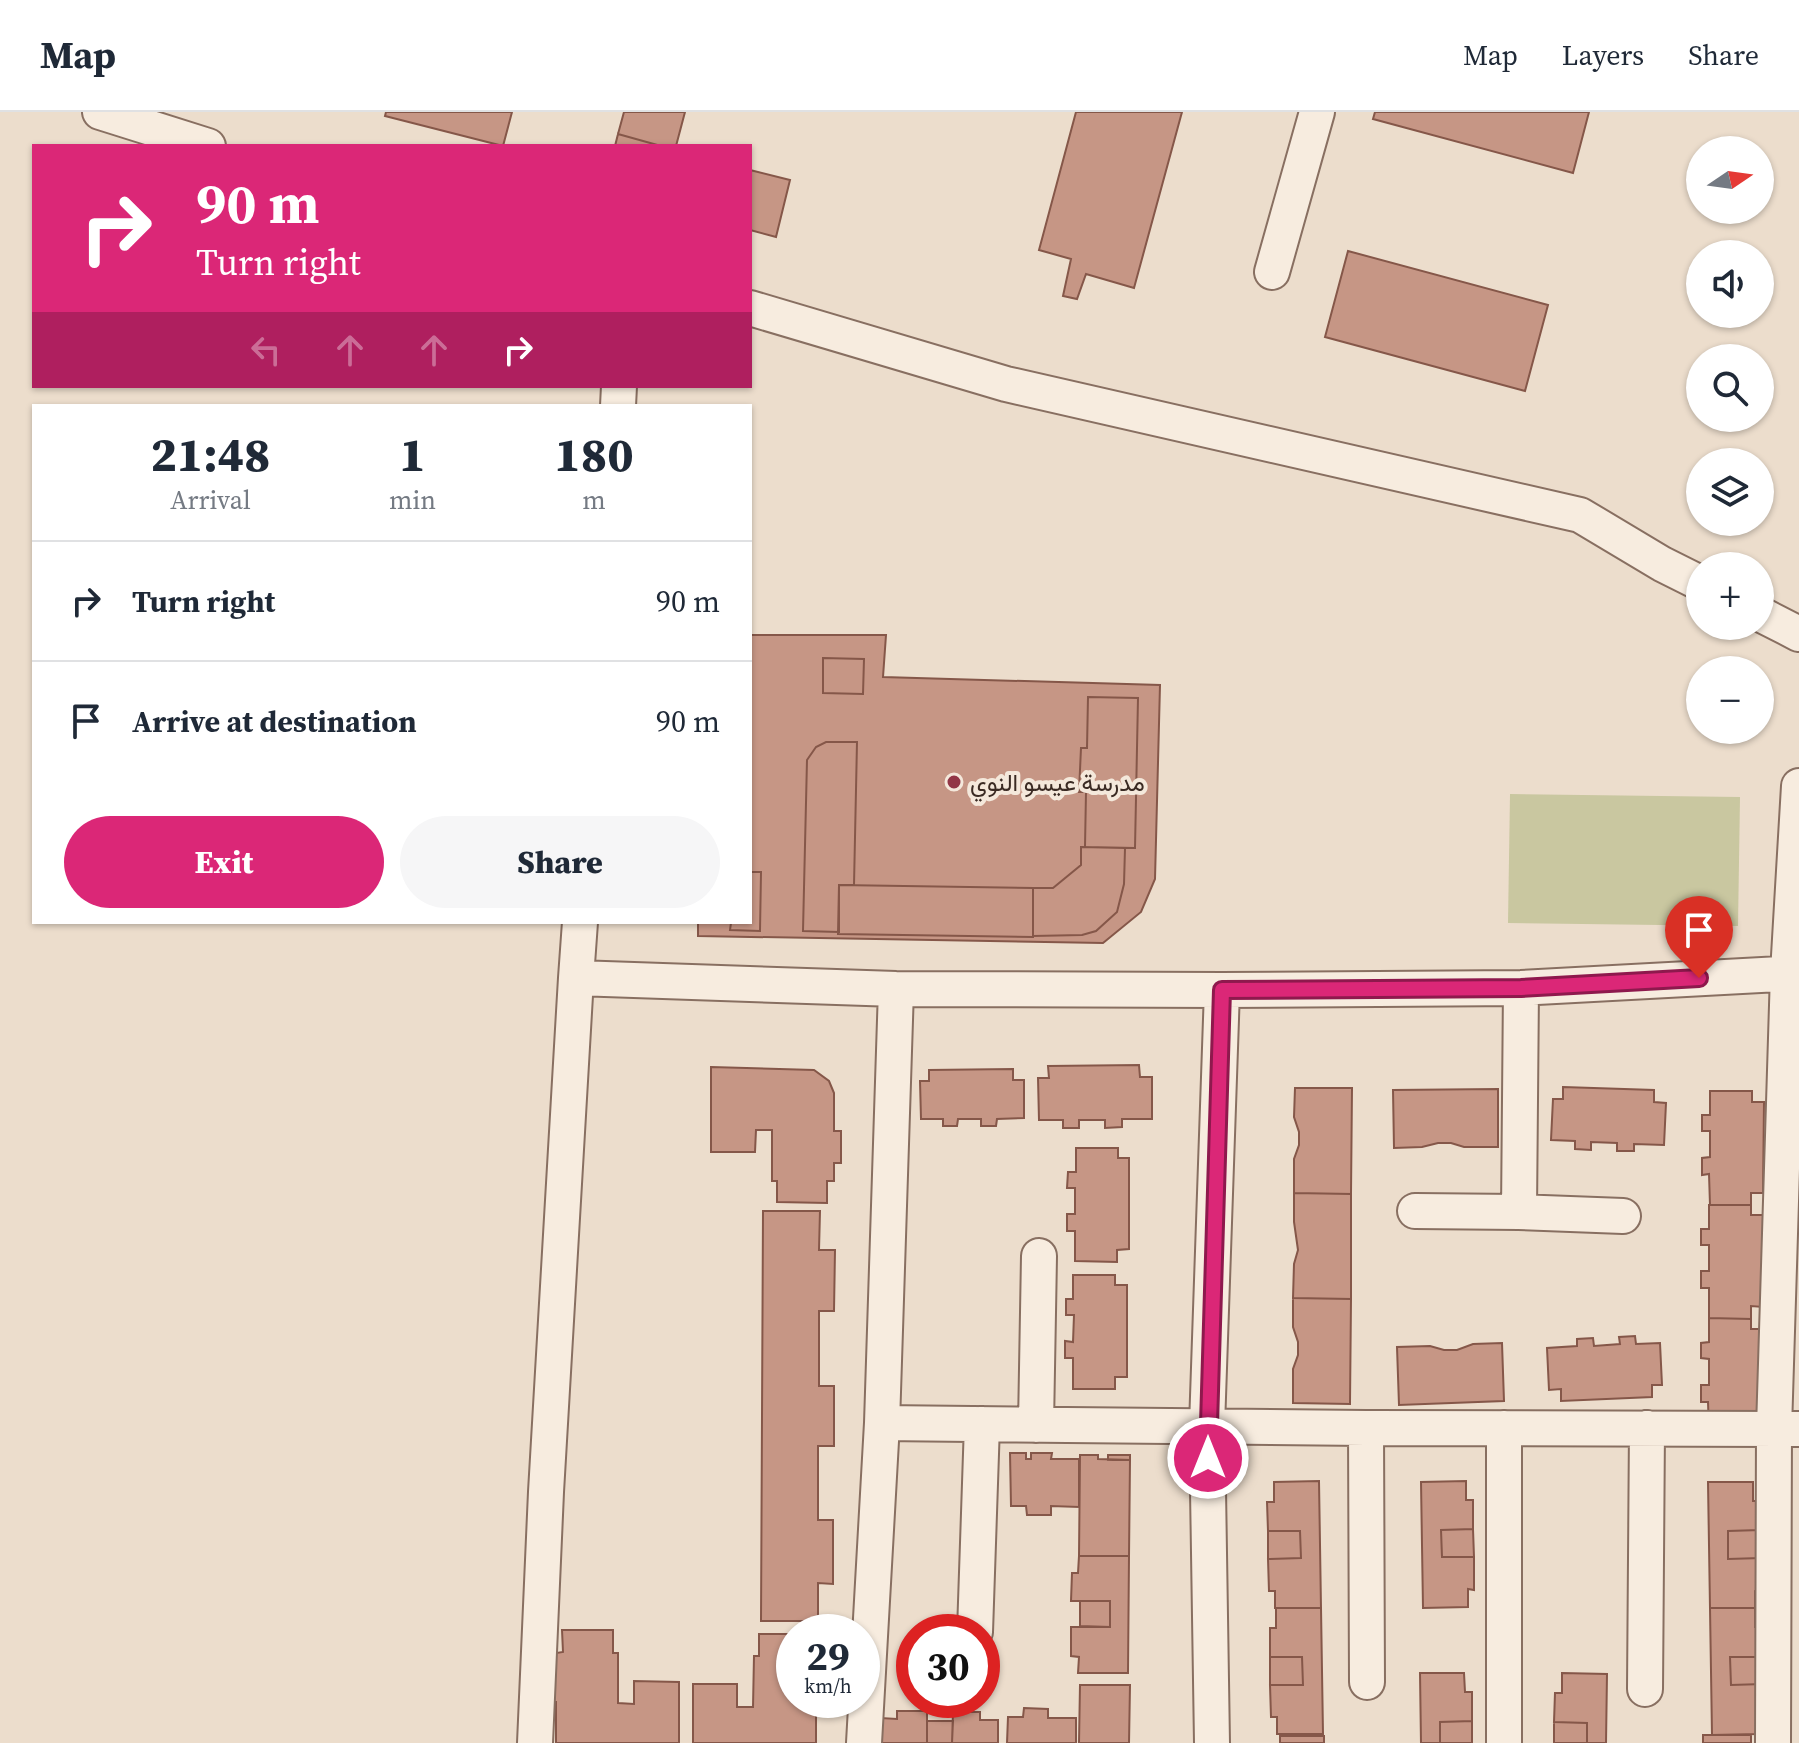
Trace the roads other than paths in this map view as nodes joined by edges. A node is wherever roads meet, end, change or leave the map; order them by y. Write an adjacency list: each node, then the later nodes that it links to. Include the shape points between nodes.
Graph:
1 (100, 112): 3 (street)
2 (1317, 112): 4 (street)
3 (202, 144)
4 (1272, 272)
5 (752, 309): 6 (street, via 1006,384 1580,515)
6 (1686, 575)
7 (1774, 621): 8 (street)
8 (1799, 634)
9 (1799, 786): 11 (street)
10 (580, 924): 12 (street)
11 (1793, 973): 13 (street); 27 (street)
12 (576, 978): 14 (street); 31 (street)
13 (1521, 988): 15 (street); 17 (street)
14 (896, 989): 15 (street); 20 (street)
15 (1222, 990): 23 (street)
16 (1415, 1211): 17 (street)
17 (1519, 1212): 18 (street)
18 (1623, 1216)
19 (1039, 1256): 22 (street)
20 (882, 1423): 21 (street); 32 (street)
21 (982, 1424): 22 (street); 28 (street)
22 (1036, 1425): 23 (street)
23 (1207, 1426): 24 (street); 33 (street)
24 (1366, 1428): 25 (street); 29 (street)
25 (1504, 1428): 26 (street); 34 (street)
26 (1647, 1428): 27 (street); 30 (street)
27 (1787, 1429): 35 (street)
28 (976, 1614)
29 (1367, 1682)
30 (1645, 1689)
31 (535, 1743)
32 (864, 1743)
33 (1212, 1743)
34 (1504, 1743)
35 (1773, 1743)

